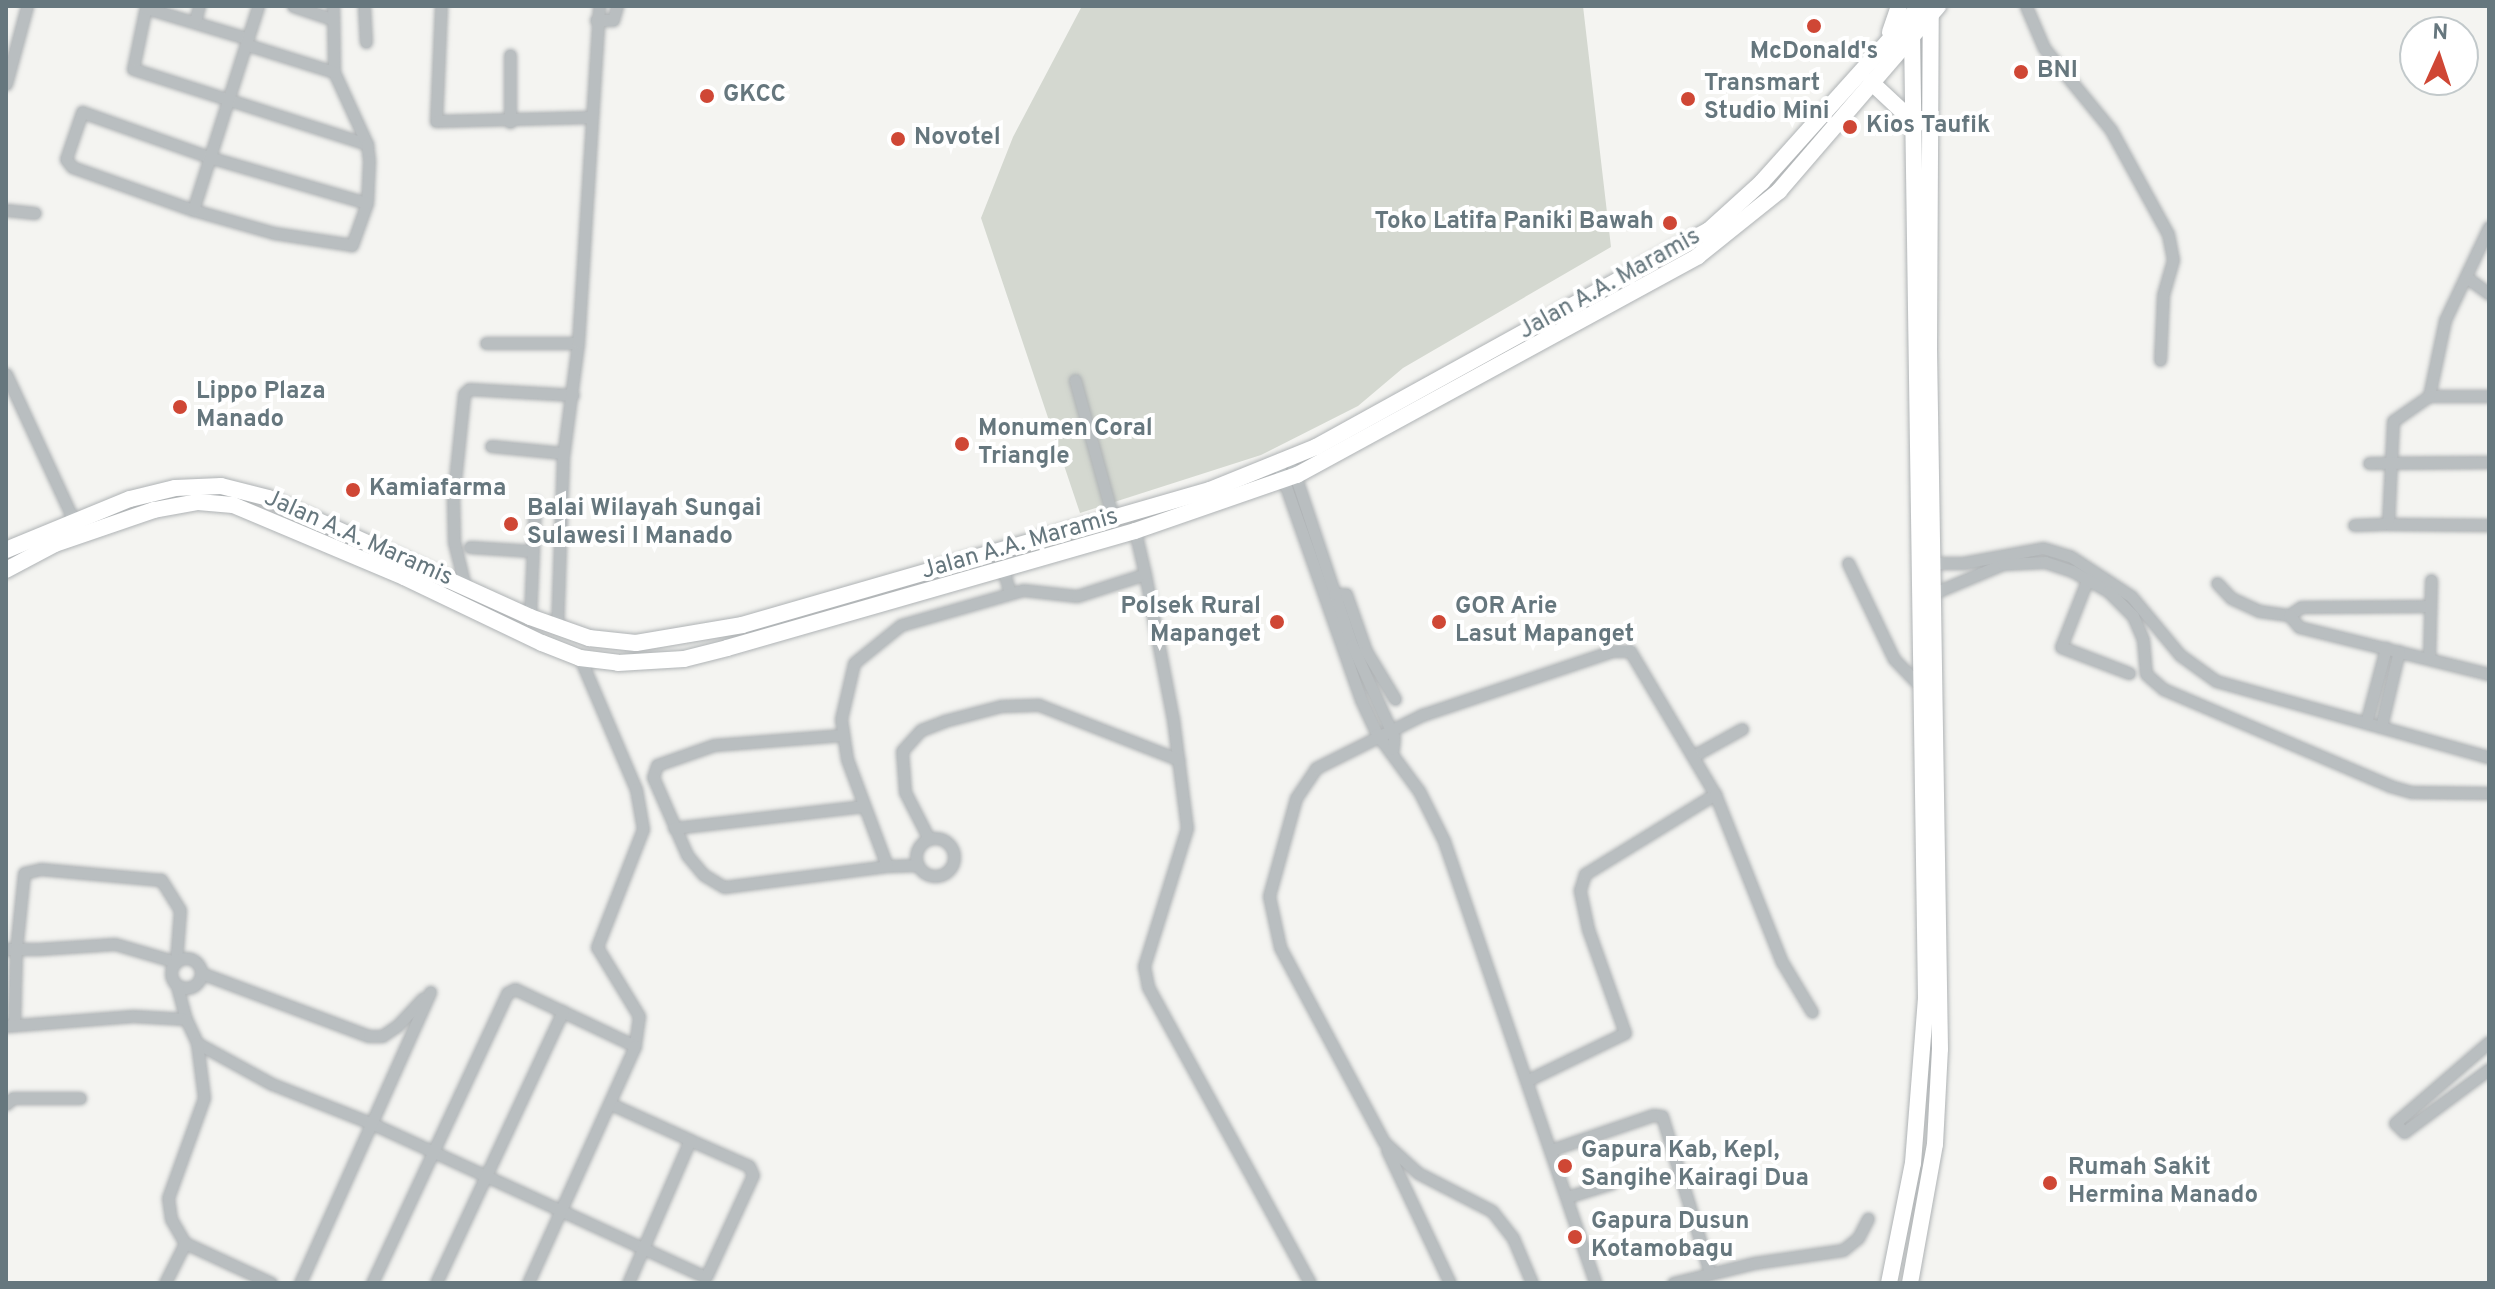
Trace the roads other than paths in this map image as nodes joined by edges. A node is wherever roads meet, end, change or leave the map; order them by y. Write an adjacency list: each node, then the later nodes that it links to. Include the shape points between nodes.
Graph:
1 (27, 6): 22 (street)
2 (199, 6): 15 (street)
3 (258, 6): 17 (street)
4 (293, 6): 13 (street)
5 (333, 6): 13 (street)
6 (364, 6): 18 (street)
7 (441, 6): 25 (street, via 436,121)
8 (599, 6): 14 (street)
9 (617, 6): 14 (street, via 613,20)
10 (2026, 6): 39 (street, via 2044,48 2111,130 2168,234 2173,260 2163,295)
11 (146, 7): 15 (street); 23 (street, via 133,69)
12 (1921, 8): 16 (highway); 29 (highway); 47 (highway, Jalan A.A. Maramis, via 1888,37 1762,182 1708,231)
13 (332, 19): 20 (street)
14 (596, 20): 24 (street)
15 (195, 21): 17 (street)
16 (1912, 35): 21 (highway); 26 (highway)
17 (247, 41): 20 (street); 23 (street)
18 (366, 42)
19 (510, 55): 25 (street)
20 (334, 72): 27 (street)
21 (1871, 82): 26 (highway); 51 (highway, via 1779,191 1711,248)
22 (6, 84)
23 (230, 104): 27 (street); 28 (street)
24 (589, 117): 25 (street); 38 (street)
25 (510, 122)
26 (1916, 124): 29 (highway)
27 (367, 144): 30 (street)
28 (212, 158): 30 (street); 32 (street); 32 (street, via 82,112 73,134 66,156 72,167)
29 (1923, 190): 63 (highway); 86 (highway)
30 (367, 203): 32 (street, via 352,245 343,246)
31 (6, 210): 33 (street)
32 (193, 210)
33 (35, 213)
34 (2489, 227): 35 (street)
35 (2466, 277): 36 (street); 43 (street, via 2440,337)
36 (2489, 294)
37 (486, 343): 38 (street)
38 (578, 343): 42 (street)
39 (2160, 360)
40 (6, 374): 54 (street)
41 (1075, 380): 53 (street)
42 (573, 395): 46 (street); 70 (street, via 469,389 464,394 453,499 454,542)
43 (2429, 396): 44 (street); 50 (street, via 2393,421)
44 (2489, 396)
45 (491, 446): 46 (street)
46 (563, 453): 77 (street)
47 (1283, 462): 51 (street); 53 (highway, Jalan A.A. Maramis)
48 (2489, 462): 50 (street)
49 (2369, 463): 50 (street)
50 (2389, 464): 55 (street)
51 (1291, 478): 58 (highway); 73 (street); 92 (street, via 1341,650)
52 (535, 502): 61 (street)
53 (1113, 518): 77 (highway, Jalan A.A. Maramis, via 729,628 636,643)
54 (74, 521): 60 (highway, Jalan A.A. Maramis); 70 (highway, Jalan A.A. Maramis, via 164,490 234,488)
55 (2388, 524): 56 (street); 57 (street)
56 (2354, 525)
57 (2489, 525)
58 (1135, 531): 64 (highway); 66 (street)
59 (470, 547): 61 (street)
60 (6, 550)
61 (532, 551): 76 (street)
62 (1848, 563): 86 (street, via 1894,659)
63 (1934, 563): 72 (highway); 78 (street, via 2043,548 2070,556 2131,596)
64 (1003, 569): 71 (street); 82 (highway, via 684,659 618,663)
65 (6, 570): 82 (highway, via 55,544 154,510 198,502 233,505)
66 (1145, 574): 71 (street, via 1077,596 1059,597 1037,588); 97 (street)
67 (2088, 578): 72 (street, via 2045,562 2023,562 1986,570); 81 (street, via 2133,616); 84 (street, via 2061,647)
68 (2431, 580): 74 (street)
69 (2217, 583): 75 (street, via 2231,598 2259,611)
70 (465, 586): 76 (highway, Jalan A.A. Maramis)
71 (1010, 593): 93 (street, via 901,625 866,649 846,683)
72 (1934, 593): 150 (highway, via 1939,1091 1927,1206)
73 (1334, 594): 87 (street, via 1346,594 1366,651); 90 (street)
74 (2430, 606): 75 (street, via 2301,607); 83 (street)
75 (2289, 615): 79 (street, via 2299,627)
76 (530, 617): 77 (highway, Jalan A.A. Maramis)
77 (557, 629)
78 (2167, 639): 81 (street); 88 (street, via 2180,655 2235,690)
79 (2386, 648): 80 (street); 88 (street)
80 (2399, 651): 83 (street); 89 (street)
81 (2144, 653): 98 (street, via 2146,674 2163,689 2353,772 2411,792)
82 (580, 658): 115 (street, via 636,789 643,829 597,947 639,1016)
83 (2429, 658): 85 (street)
84 (2129, 673)
85 (2489, 674)
86 (1920, 686): 149 (highway, via 1925,1048 1913,1163)
87 (1395, 699)
88 (2366, 723): 89 (street)
89 (2381, 727): 96 (street)
90 (1391, 728): 92 (street); 94 (street); 95 (street, via 1621,649 1630,651)
91 (1742, 729): 95 (street)
92 (1377, 734): 94 (street); 123 (street, via 1316,768 1304,784 1274,869 1269,911 1280,947)
93 (842, 735): 100 (street); 101 (street, via 714,745 657,765 653,777)
94 (1393, 749): 117 (street, via 1444,841)
95 (1693, 756): 99 (street)
96 (2489, 757)
97 (1179, 760): 102 (street, via 1039,705 1001,706 944,721 921,730 902,751 905,792); 144 (street, via 1187,828 1144,966 1148,987)
98 (2489, 793)
99 (1715, 794): 110 (street, via 1782,962); 117 (street, via 1585,874 1580,890 1588,929 1625,1033)
100 (864, 806): 101 (street); 104 (street)
101 (674, 828): 104 (street, via 704,875 724,887)
102 (929, 839): 103 (street, via 918,850); 103 (street, via 950,846 951,868 929,876)
103 (918, 865): 104 (street)
104 (887, 866)
105 (11, 949): 106 (street, via 115,944); 106 (street, via 24,873 41,869 148,877 161,880 180,910); 112 (street)
106 (176, 962): 107 (street, via 194,961); 108 (street, via 171,974)
107 (201, 973): 108 (street, via 195,985); 121 (street, via 369,1036 382,1036 397,1026 430,992)
108 (177, 986): 111 (street)
109 (563, 1011): 115 (street); 125 (street, via 515,989 507,993); 126 (street)
110 (1812, 1012)
111 (186, 1019): 112 (street, via 133,1016); 114 (street)
112 (10, 1025)
113 (2489, 1042): 116 (street, via 2395,1123 2404,1132)
114 (197, 1043): 121 (street, via 272,1084); 131 (street, via 204,1098 168,1198 171,1219)
115 (635, 1046): 120 (street)
116 (2489, 1069)
117 (1528, 1080): 124 (street)
118 (80, 1098): 119 (street)
119 (8, 1100)
120 (613, 1105): 122 (street); 129 (street)
121 (373, 1124): 125 (street); 139 (street)
122 (690, 1140): 132 (street); 135 (street, via 749,1166 753,1175)
123 (1384, 1142): 145 (street); 146 (street, via 1418,1173 1492,1211 1513,1238)
124 (1551, 1150): 128 (street); 134 (street, via 1662,1116)
125 (432, 1152): 126 (street); 140 (street)
126 (485, 1177): 129 (street); 141 (street)
127 (1612, 1183): 128 (street)
128 (1567, 1197): 147 (street)
129 (560, 1212): 132 (street); 142 (street)
130 (1868, 1218): 134 (street, via 1843,1250)
131 (185, 1243): 133 (street); 136 (street)
132 (641, 1250): 135 (street); 143 (street)
133 (240, 1269): 137 (street); 138 (street)
134 (1707, 1277): 148 (street)
135 (707, 1280)
136 (165, 1283)
137 (234, 1283)
138 (271, 1283)
139 (300, 1283)
140 (372, 1283)
141 (436, 1283)
142 (528, 1283)
143 (628, 1283)
144 (1310, 1283)
145 (1450, 1283)
146 (1532, 1283)
147 (1595, 1283)
148 (1673, 1283)
149 (1889, 1283)
150 (1910, 1283)

